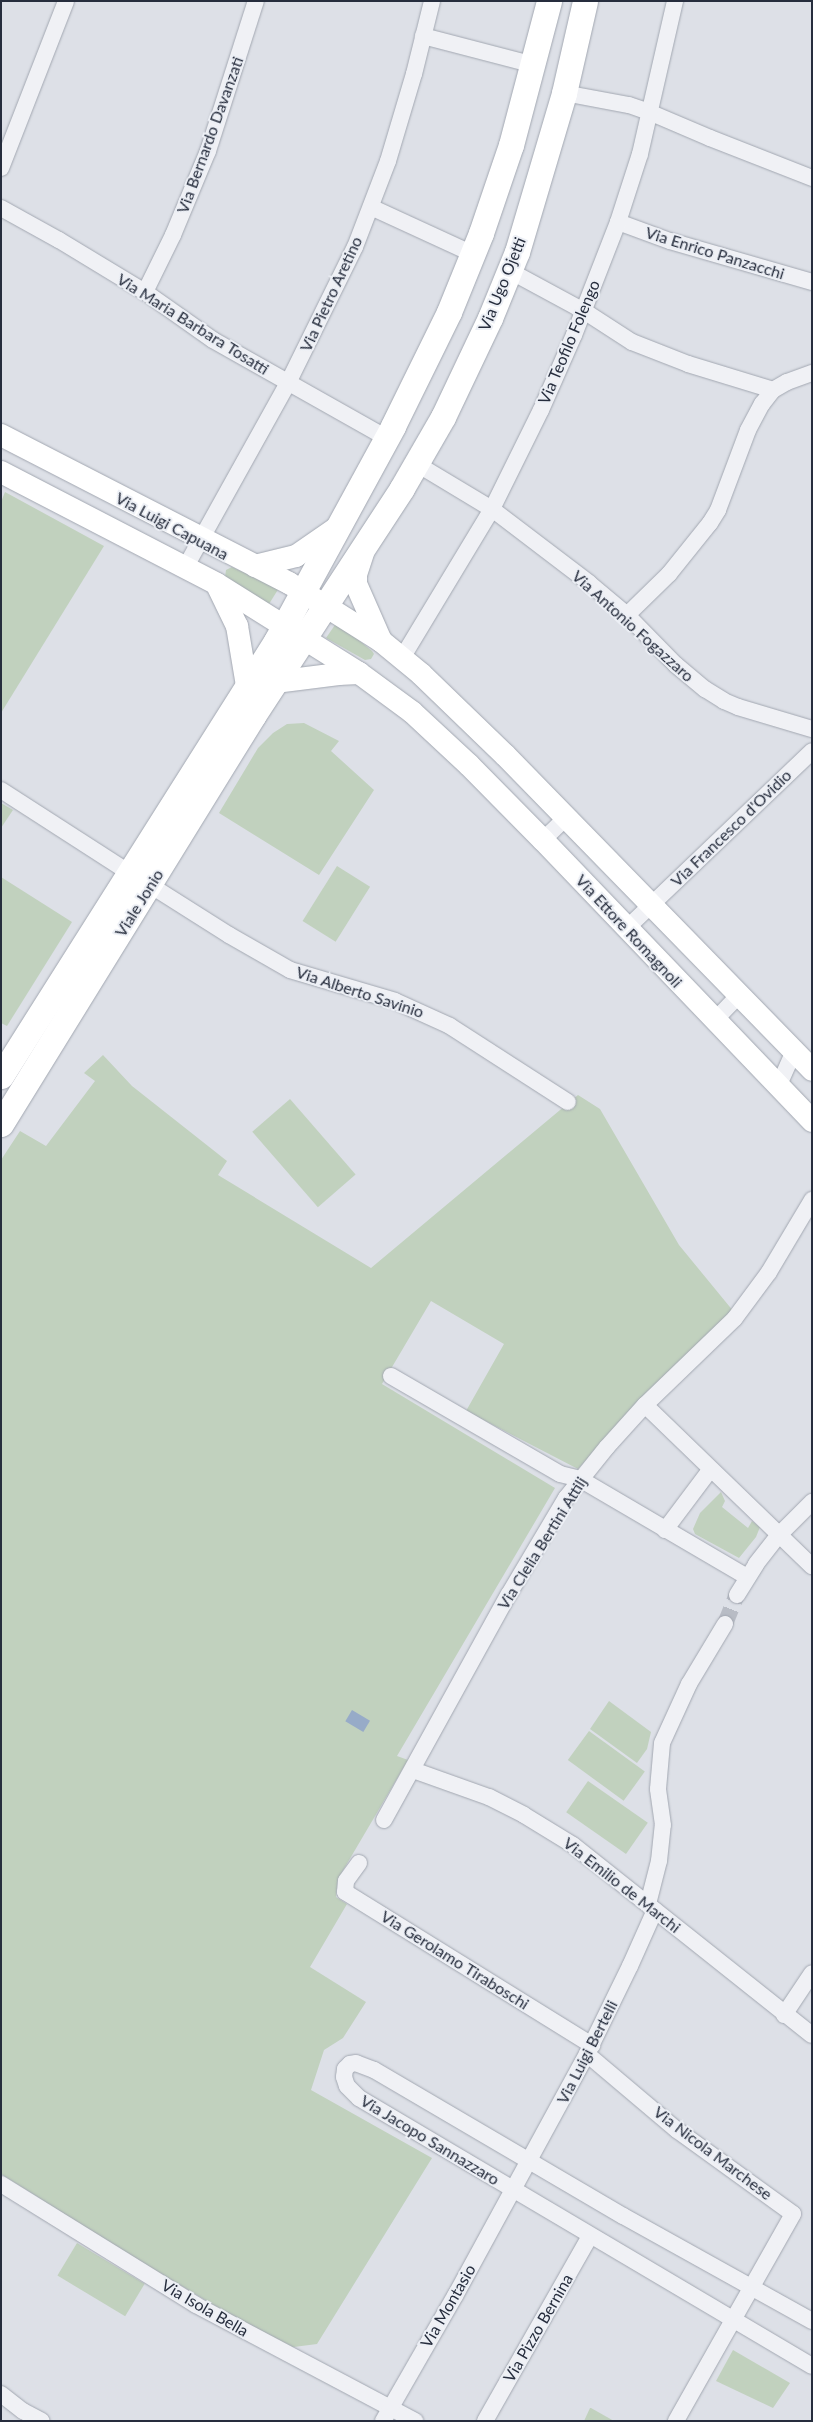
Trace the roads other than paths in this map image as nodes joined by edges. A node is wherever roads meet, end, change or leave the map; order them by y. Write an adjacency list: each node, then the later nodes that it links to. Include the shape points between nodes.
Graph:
1 (66, 1): 11 (street)
2 (256, 1): 19 (street, Via Bernardo Davanzati, via 208,151)
3 (432, 1): 7 (street, Via Pietro Aretino)
4 (550, 1): 8 (main road)
5 (585, 1): 9 (main road, Via Ugo Ojetti)
6 (675, 1): 10 (street, Via Teofilo Folengo)
7 (423, 36): 8 (street); 14 (street, Via Pietro Aretino, via 398,128)
8 (534, 65): 16 (main road, via 511,145)
9 (564, 93): 10 (street); 17 (main road, Via Ugo Ojetti)
10 (649, 112): 12 (street); 15 (street, Via Teofilo Folengo, via 640,154)
11 (1, 168)
12 (812, 178)
13 (1, 208): 19 (street, Via Maria Barbara Tosatti)
14 (371, 208): 16 (street); 22 (street, Via Pietro Aretino, via 332,298)
15 (618, 222): 18 (street, Via Enrico Panzacchi, via 670,241); 20 (street, Via Teofilo Folengo)
16 (473, 254): 25 (main road)
17 (510, 271): 20 (street); 26 (main road, Via Ugo Ojetti, via 468,365)
18 (812, 282)
19 (145, 292): 22 (street, Via Maria Barbara Tosatti, via 213,340)
20 (584, 310): 23 (street, via 648,349); 28 (street, Via Teofilo Folengo, via 541,410)
21 (812, 373): 23 (street)
22 (288, 383): 25 (street, Via Maria Barbara Tosatti); 30 (street, Via Pietro Aretino)
23 (774, 390): 39 (street, via 748,430 710,523 674,568)
24 (1, 435): 30 (street, Via Luigi Capuana)
25 (387, 438): 29 (main road)
26 (417, 464): 28 (street, Via Antonio Fogazzaro); 31 (main road, Via Ugo Ojetti)
27 (1, 472): 34 (street, Via Luigi Capuana)
28 (492, 509): 39 (street, Via Antonio Fogazzaro); 42 (street, Via Teofilo Folengo)
29 (338, 527): 32 (main road); 33 (street, via 296,556)
30 (200, 539): 33 (street, Via Luigi Capuana); 34 (street, Via Pietro Aretino)
31 (366, 545): 35 (main road, Via Ugo Ojetti); 41 (street, via 356,584)
32 (323, 554): 35 (street); 37 (main road)
33 (245, 562): 36 (street, Via Luigi Capuana, via 221,568); 37 (street, Via Ettore Romagnoli)
34 (185, 568): 36 (street, Via Luigi Capuana)
35 (349, 571): 38 (main road, Via Ugo Ojetti)
36 (217, 584): 40 (street, Via Ettore Romagnoli); 45 (street, via 237,626)
37 (303, 591): 38 (street, Via Ettore Romagnoli); 40 (main road)
38 (326, 606): 40 (main road, Via Ugo Ojetti); 41 (street, Via Ettore Romagnoli)
39 (627, 615): 47 (street, Via Antonio Fogazzaro, via 676,665 716,696 738,707)
40 (295, 632): 43 (street, Via Ettore Romagnoli); 44 (main road, Viale Jonio); 45 (main road, Viale Jonio)
41 (381, 641): 42 (street, Via Ettore Romagnoli)
42 (402, 658): 46 (street); 50 (street, Via Ettore Romagnoli, via 505,755)
43 (359, 673): 44 (street); 46 (street, Via Ettore Romagnoli)
44 (276, 682): 52 (main road, Viale Jonio, via 212,781)
45 (247, 686): 52 (main road, Viale Jonio)
46 (380, 687): 51 (street, Via Ettore Romagnoli, via 429,727)
47 (812, 729)
48 (812, 750): 53 (street, Via Francesco d'Ovidio)
49 (1, 790): 52 (street, Via Alberto Savinio)
50 (566, 819): 51 (street); 53 (street, Via Ettore Romagnoli)
51 (543, 840): 54 (street, Via Ettore Romagnoli)
52 (140, 879): 59 (main road, Viale Jonio); 61 (street, Via Alberto Savinio, via 280,965 395,1001 450,1026); 63 (main road, Viale Jonio)
53 (651, 905): 54 (street, Via Francesco d'Ovidio); 55 (street, Via Ettore Romagnoli)
54 (627, 928): 56 (street, Via Ettore Romagnoli)
55 (739, 995): 56 (street); 57 (street, Via Ettore Romagnoli)
56 (714, 1021): 60 (street, Via Ettore Romagnoli)
57 (794, 1052): 58 (street, Via Ettore Romagnoli); 60 (street)
58 (812, 1070)
59 (1, 1076)
60 (778, 1087): 62 (street, Via Ettore Romagnoli)
61 (568, 1102)
62 (812, 1120)
63 (1, 1124)
64 (812, 1200): 66 (street, Via Clelia Bertini Attilj, via 745,1306)
65 (391, 1376): 68 (street, via 560,1474)
66 (645, 1405): 67 (street); 68 (street, Via Clelia Bertini Attilj)
67 (710, 1470): 70 (street); 71 (street)
68 (580, 1479): 70 (street); 76 (street, Via Clelia Bertini Attilj, via 509,1594)
69 (812, 1502): 71 (street)
70 (665, 1530): 73 (street)
71 (779, 1535): 72 (street); 73 (street)
72 (812, 1566)
73 (747, 1577): 74 (street)
74 (737, 1595)
75 (724, 1624): 79 (street, Via Luigi Bertelli, via 689,1684 662,1743 658,1789 663,1825)
76 (413, 1770): 77 (street, Via Clelia Bertini Attilj); 79 (street, Via Emilio de Marchi, via 479,1792 524,1815 577,1848)
77 (384, 1820)
78 (359, 1863): 83 (street, Via Gerolamo Tiraboschi, via 346,1881 345,1892)
79 (652, 1907): 81 (street, Via Emilio de Marchi); 83 (street, Via Luigi Bertelli)
80 (812, 1973): 81 (street)
81 (784, 2015): 82 (street, Via Emilio de Marchi)
82 (812, 2035)
83 (589, 2050): 84 (street, Via Luigi Bertelli); 88 (street, Via Nicola Marchese, via 677,2130 793,2214)
84 (529, 2162): 86 (street, Via Luigi Bertelli); 86 (street, Via Jacopo Sannazzaro, via 374,2070 356,2063 345,2069 347,2086 359,2098); 88 (street, Via Jacopo Sannazzaro)
85 (1, 2184): 93 (street, Via Isola Bella, via 196,2305)
86 (513, 2190): 87 (street, Via Jacopo Sannazzaro); 93 (street, Via Montasio)
87 (590, 2236): 89 (street, Via Jacopo Sannazzaro); 96 (street, Via Pizzo Bernina)
88 (753, 2288): 89 (street); 90 (street, Via Jacopo Sannazzaro)
89 (736, 2319): 91 (street, Via Jacopo Sannazzaro); 97 (street)
90 (812, 2321)
91 (812, 2366)
92 (1, 2394): 94 (street)
93 (386, 2414): 95 (street, Via Isola Bella)
94 (42, 2421)
95 (415, 2421)
96 (485, 2421)
97 (676, 2421)

